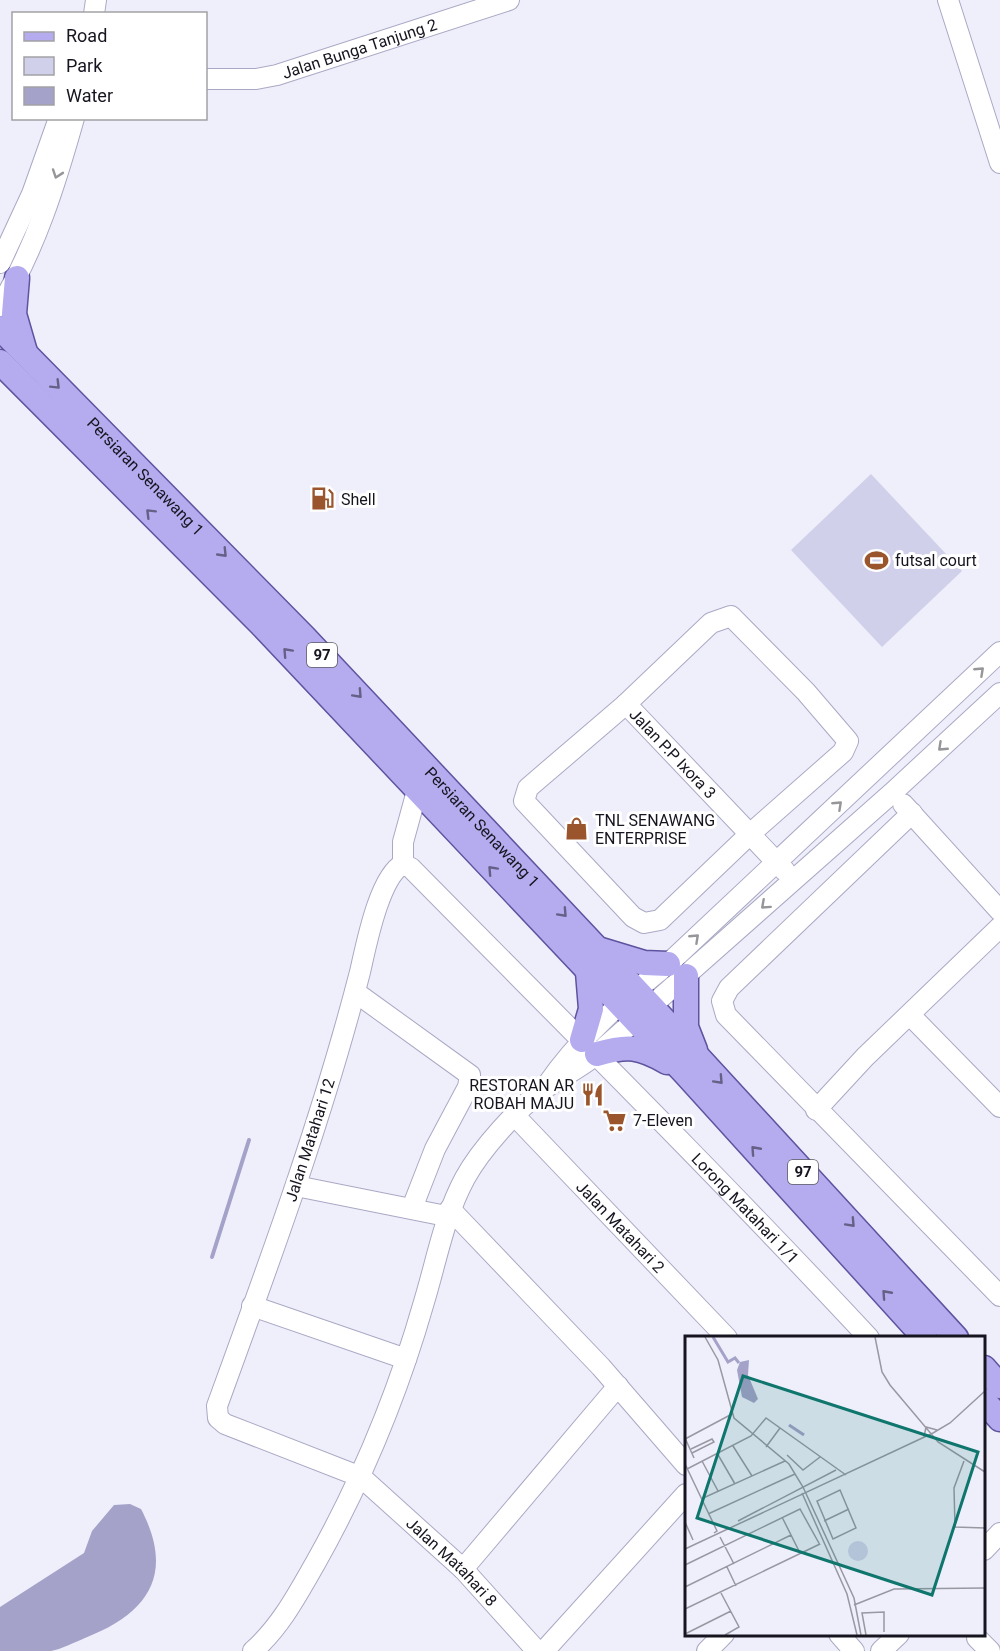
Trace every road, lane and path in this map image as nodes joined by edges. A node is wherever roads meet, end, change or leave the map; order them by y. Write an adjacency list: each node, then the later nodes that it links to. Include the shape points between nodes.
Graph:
1 (509, 0): 3 (street, Jalan Bunga Tanjung 2, via 277,75)
2 (948, 0): 6 (street)
3 (207, 79)
4 (58, 120): 7 (street)
5 (73, 120): 7 (street, one-way to 7, via 46,205)
6 (1000, 163)
7 (4, 266): 8 (street); 10 (main road)
8 (0, 306)
9 (0, 328): 10 (main road, Persiaran Senawang 1 / 97)
10 (26, 354): 24 (main road, Persiaran Senawang 1 / 97, one-way to 24, via 305,638)
11 (5, 371): 15 (main road, Persiaran Senawang 1 / 97, one-way to 11, via 261,624)
12 (1000, 652): 19 (street, one-way to 12)
13 (1000, 693): 16 (street, one-way to 16)
14 (626, 704): 18 (street, Jalan P.P Ixora 3); 18 (street, via 711,624 731,616 740,621 848,741 843,752); 18 (street, via 528,788 524,801 530,810 633,917 644,923 660,920)
15 (417, 791): 20 (street, via 402,842); 26 (main road, Persiaran Senawang 1 / 97, one-way to 15)
16 (892, 793): 17 (street); 21 (street)
17 (912, 813): 22 (street); 33 (street, via 729,988 722,1001 726,1015)
18 (750, 834): 19 (street, Jalan P.P Ixora 3)
19 (777, 862): 21 (street, Jalan P.P Ixora 3); 25 (street, one-way to 19)
20 (403, 864): 27 (street, Jalan Matahari 12, via 394,869 373,921); 30 (street, Lorong Matahari 1/1)
21 (794, 880): 25 (street, one-way to 25)
22 (1000, 910)
23 (1000, 927): 29 (street)
24 (596, 948): 25 (main road, via 626,960); 28 (main road, Persiaran Senawang 1 / 97)
25 (677, 970): 28 (street); 31 (main road)
26 (588, 972): 28 (main road, Persiaran Senawang 1 / 97); 30 (main road)
27 (355, 992): 35 (street, Jalan Matahari 12); 36 (street, via 470,1075)
28 (635, 1005): 30 (street); 31 (main road, Persiaran Senawang 1 / 97)
29 (910, 1015): 32 (street); 33 (street)
30 (589, 1047): 31 (main road, via 622,1046); 34 (street); 41 (street, Lorong Matahari 1/1)
31 (688, 1062): 42 (main road, Persiaran Senawang 1 / 97, one-way to 31); 43 (main road, Persiaran Senawang 1 / 97, one-way to 43)
32 (1000, 1107)
33 (816, 1110): 38 (street)
34 (515, 1116): 37 (street, via 466,1176); 40 (street, Jalan Matahari 2)
35 (296, 1186): 36 (street); 39 (street, Jalan Matahari 12)
36 (412, 1208): 37 (street)
37 (448, 1213): 44 (street); 46 (street)
38 (1000, 1296)
39 (252, 1306): 44 (street); 51 (street, Jalan Matahari 12, via 217,1406 218,1418)
40 (725, 1336)
41 (867, 1336)
42 (923, 1336)
43 (954, 1336)
44 (406, 1359): 51 (street)
45 (985, 1369): 47 (main road)
46 (618, 1386): 50 (street); 55 (street)
47 (1000, 1386)
48 (985, 1402): 49 (main road)
49 (1000, 1419)
50 (685, 1463)
51 (361, 1477): 55 (street, Jalan Matahari 8); 59 (street)
52 (685, 1496): 61 (street)
53 (1000, 1533): 54 (street)
54 (985, 1549)
55 (463, 1569): 60 (street, Jalan Matahari 8)
56 (723, 1636): 62 (street)
57 (840, 1636): 63 (street)
58 (897, 1636): 64 (street)
59 (265, 1647)
60 (537, 1651)
61 (544, 1651)
62 (707, 1651)
63 (854, 1651)
64 (881, 1651)

